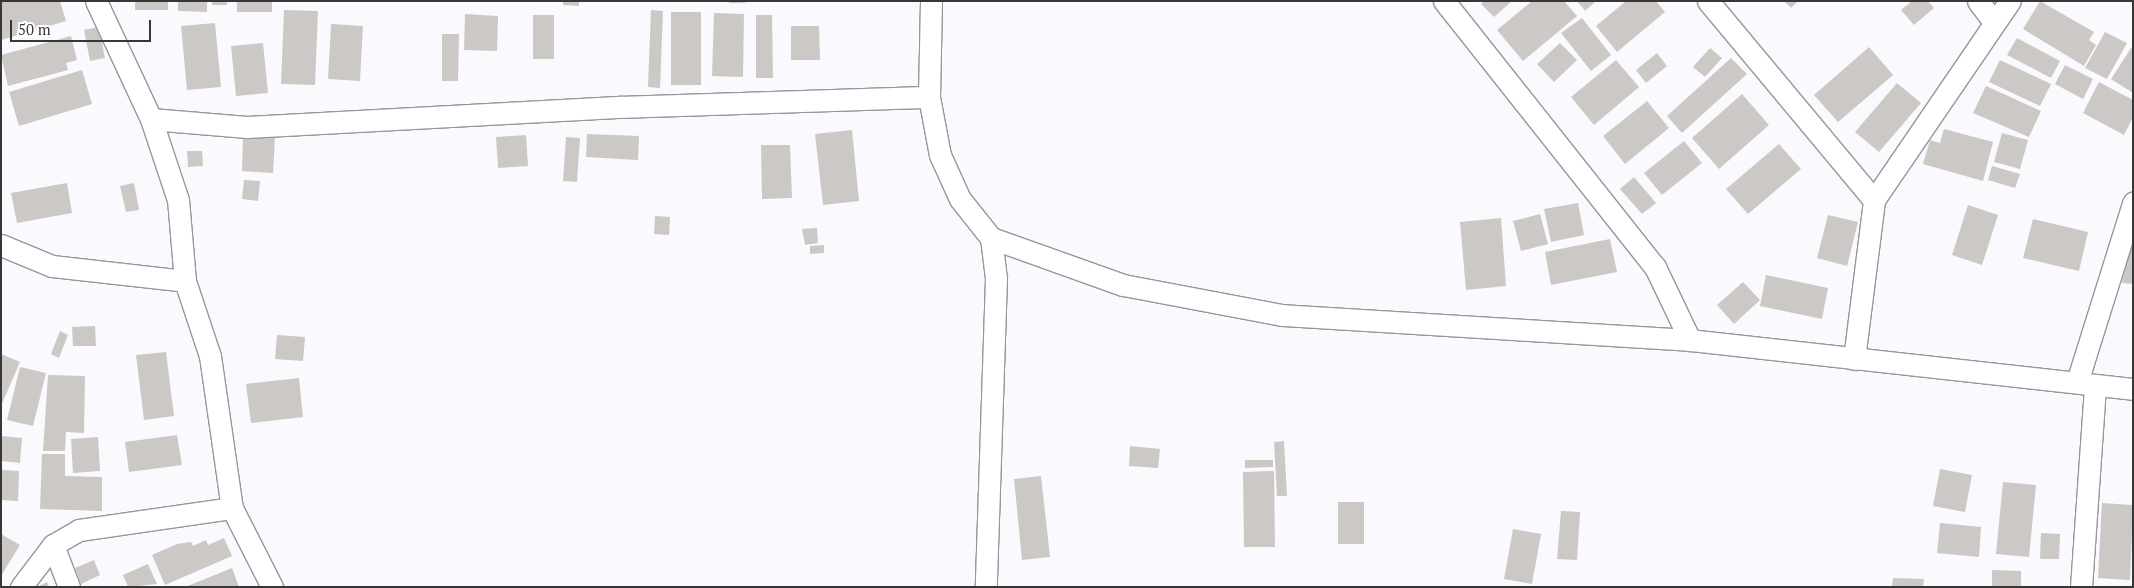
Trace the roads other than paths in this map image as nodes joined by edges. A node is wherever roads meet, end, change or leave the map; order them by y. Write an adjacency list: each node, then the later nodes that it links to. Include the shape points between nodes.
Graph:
1 (96, 1): 9 (street)
2 (931, 1): 8 (street)
3 (1444, 1): 15 (street, via 1655,266)
4 (1708, 1): 10 (street)
5 (1978, 1): 7 (street)
6 (2010, 1): 7 (street)
7 (1994, 22): 10 (street)
8 (929, 97): 9 (street, via 621,106 247,127); 12 (street, via 944,164 960,199)
9 (151, 119): 14 (street, via 178,200)
10 (1874, 200): 16 (street)
11 (2133, 203): 17 (street)
12 (990, 238): 15 (street, via 1123,285 1282,316); 24 (street, via 996,278)
13 (1, 245): 14 (street, via 52,266)
14 (186, 281): 19 (street, via 210,356)
15 (1690, 340): 16 (street)
16 (1854, 359): 17 (street)
17 (2086, 384): 18 (street); 25 (street)
18 (2133, 389)
19 (232, 508): 20 (street, via 79,530); 23 (street)
20 (53, 545): 21 (street); 22 (street)
21 (20, 587)
22 (69, 587)
23 (272, 587)
24 (986, 587)
25 (2081, 587)

